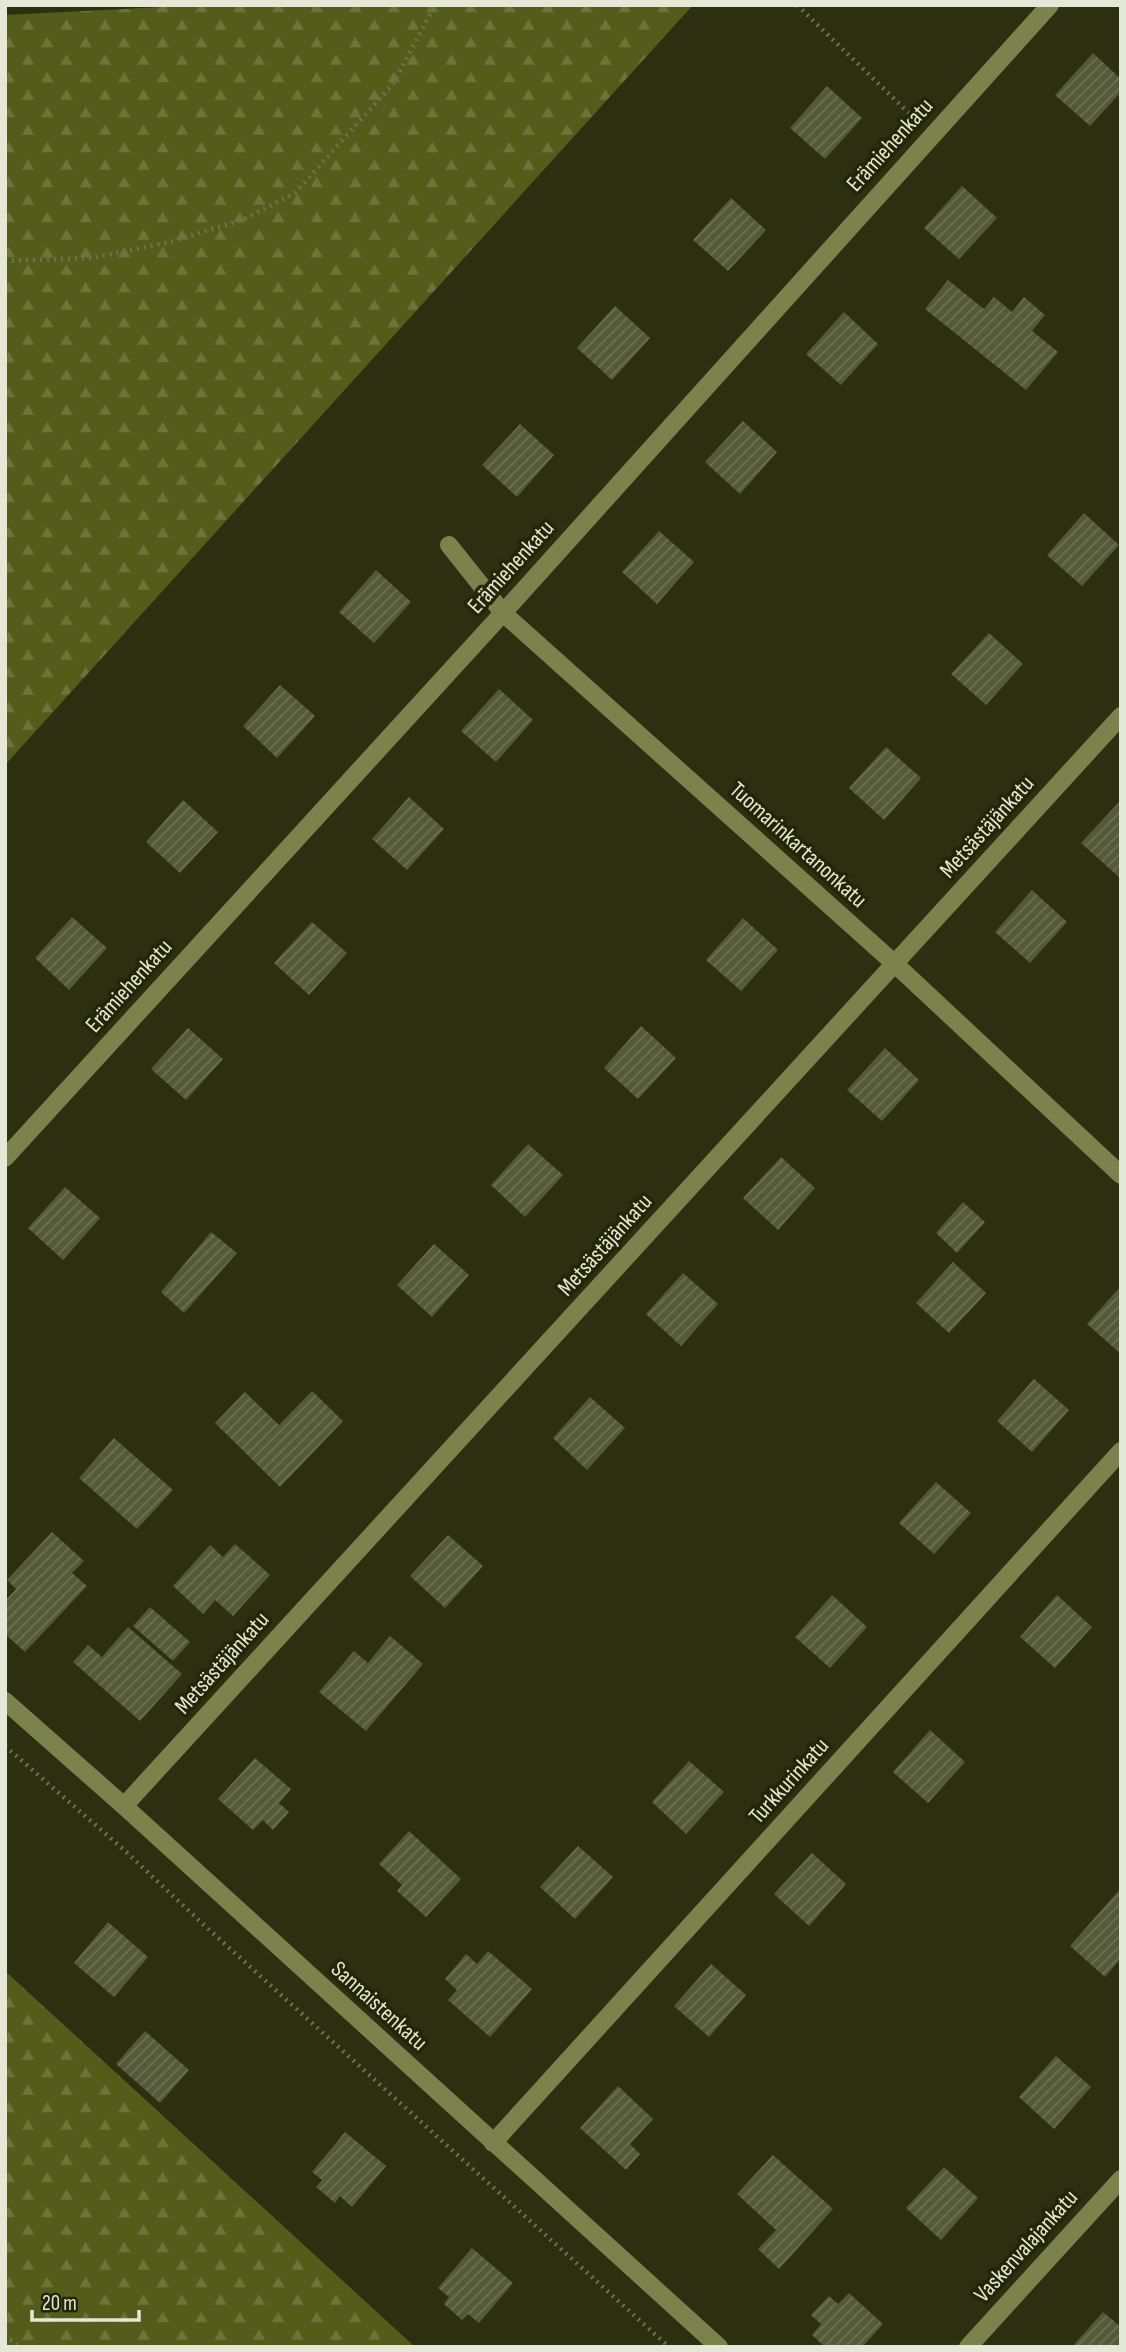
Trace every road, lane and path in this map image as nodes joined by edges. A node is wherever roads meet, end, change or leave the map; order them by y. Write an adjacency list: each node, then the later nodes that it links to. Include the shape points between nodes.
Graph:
1 (435, 5): 5 (path, via 394,84 295,193 242,220 170,242 92,258)
2 (797, 5): 4 (path)
3 (1050, 5): 4 (street, Erämiehenkatu)
4 (932, 135): 7 (street, Erämiehenkatu)
5 (5, 261)
6 (449, 545): 7 (street, Tuomarinkartanonkatu)
7 (503, 613): 9 (street, Tuomarinkartanonkatu); 10 (street, Erämiehenkatu)
8 (1121, 716): 9 (street, Metsästäjänkatu)
9 (895, 964): 11 (street, Tuomarinkartanonkatu); 15 (street, Metsästäjänkatu)
10 (5, 1158)
11 (1121, 1175)
12 (1121, 1451): 16 (street, Turkkurinkatu)
13 (5, 1701): 15 (street, Sannaistenkatu)
14 (5, 1746): 20 (path)
15 (124, 1806): 16 (street, Sannaistenkatu)
16 (493, 2143): 21 (street, Sannaistenkatu)
17 (1121, 2179): 22 (street, Vaskenvalajankatu)
18 (5, 2335): 19 (path)
19 (19, 2347)
20 (669, 2347)
21 (719, 2347)
22 (968, 2347)

